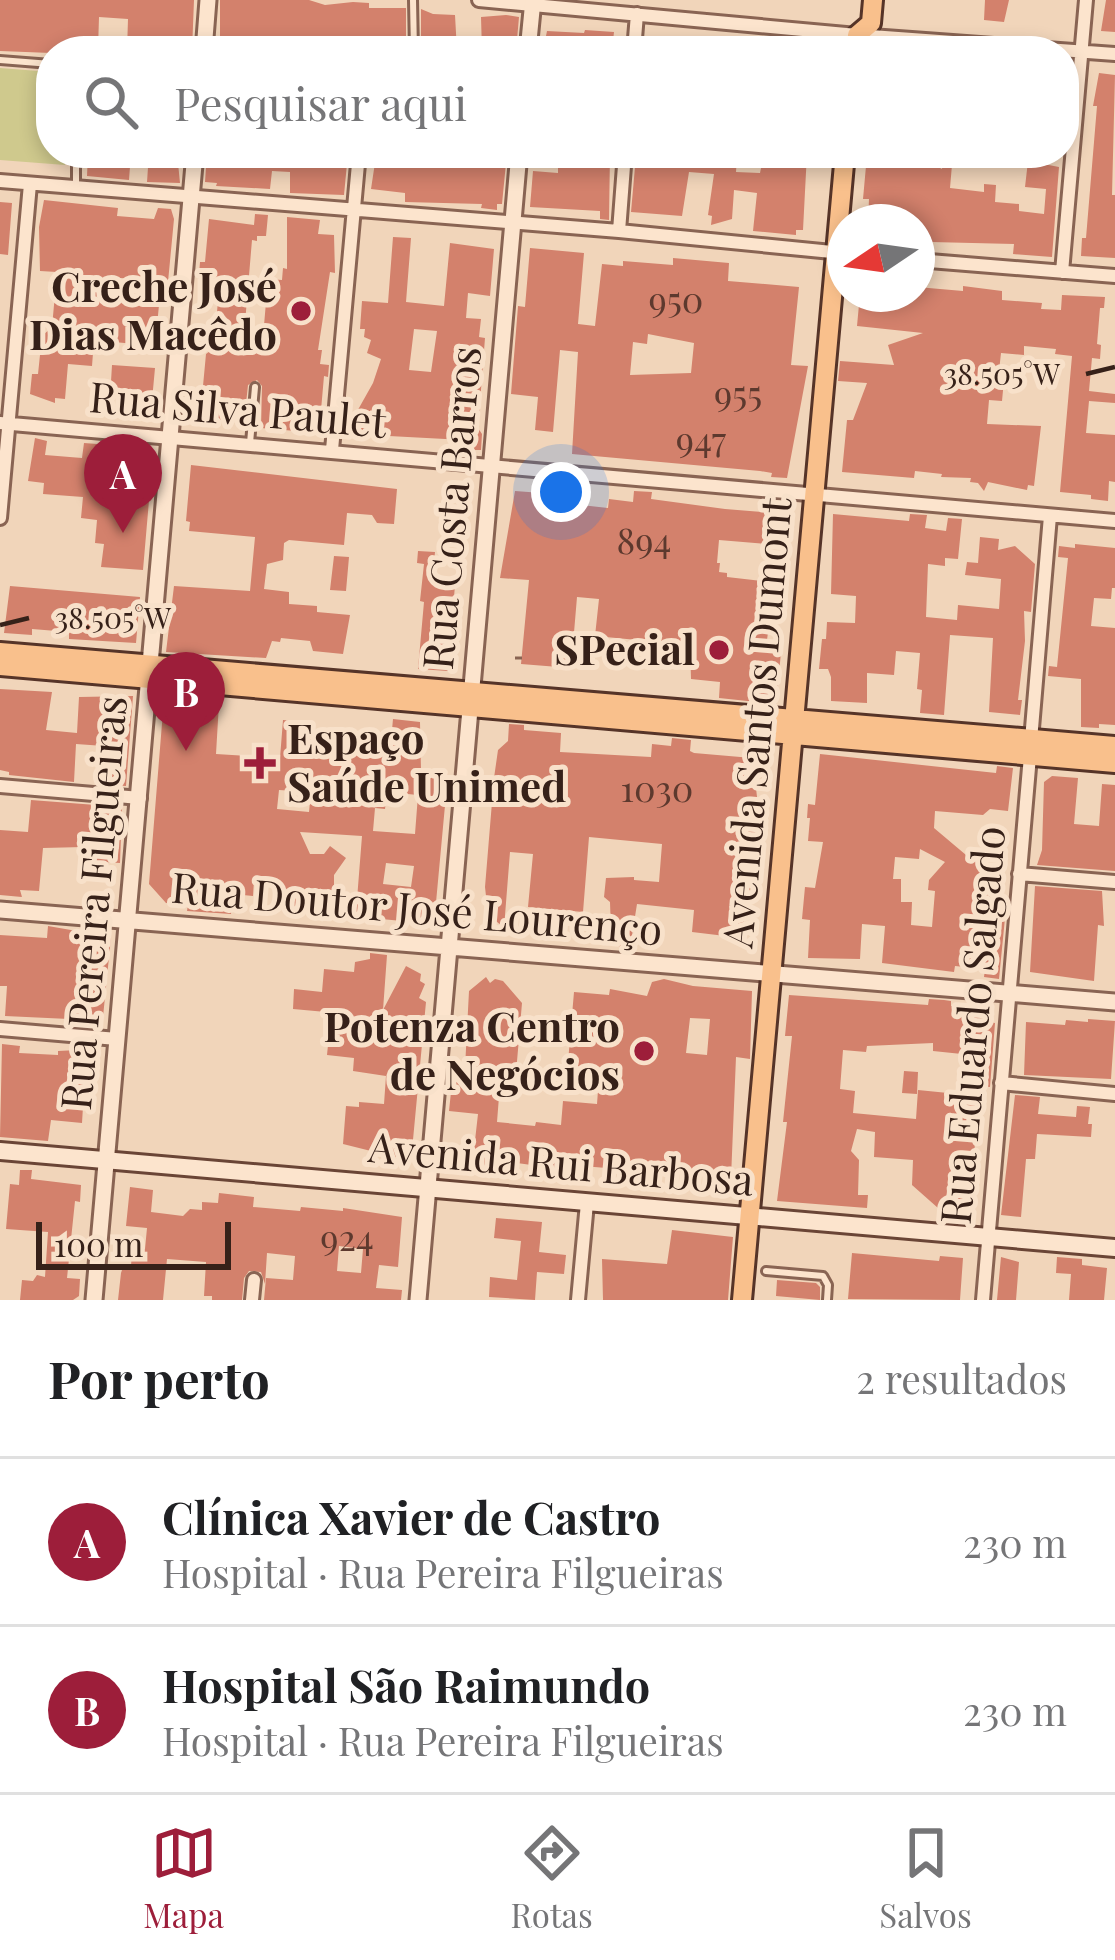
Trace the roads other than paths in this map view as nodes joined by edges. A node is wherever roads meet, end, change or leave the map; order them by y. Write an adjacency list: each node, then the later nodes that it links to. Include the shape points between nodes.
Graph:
1 (208, 0): 8 (street)
2 (413, 0): 9 (lane)
3 (479, 0): 6 (street)
4 (873, 0): 13 (main road)
5 (1086, 0): 15 (street)
6 (532, 2): 7 (street); 10 (street)
7 (637, 14): 11 (street); 12 (street)
8 (205, 36)
9 (414, 36)
10 (529, 36)
11 (635, 36)
12 (803, 36)
13 (861, 36)
14 (1079, 51): 15 (street)
15 (1082, 51): 16 (street); 19 (street)
16 (1115, 54)
17 (0, 60): 18 (lane)
18 (36, 63)
19 (1079, 84)
20 (76, 168): 29 (lane)
21 (194, 168): 30 (street, Rua Pereira Filgueiras)
22 (356, 168): 32 (street)
23 (518, 168): 33 (street, Rua Costa Barros)
24 (624, 168): 34 (street)
25 (844, 168): 31 (main road, Avenida Santos Dumont)
26 (1071, 168): 37 (street)
27 (0, 181): 28 (street)
28 (30, 184): 29 (street); 41 (street)
29 (76, 188): 30 (street)
30 (191, 197): 32 (street); 42 (street, Rua Pereira Filgueiras)
31 (842, 204)
32 (351, 211): 33 (street); 44 (street)
33 (513, 222): 34 (street); 45 (street, Rua Costa Barros)
34 (619, 231): 35 (street)
35 (827, 252)
36 (935, 261): 37 (street)
37 (1062, 272): 38 (street)
38 (1115, 276)
39 (834, 312): 46 (main road, Avenida Santos Dumont)
40 (256, 387): 43 (lane)
41 (4, 423): 42 (street, Rua Silva Paulet); 48 (street)
42 (172, 437): 43 (street, Rua Silva Paulet); 52 (street, Rua Pereira Filgueiras)
43 (250, 443): 44 (street, Rua Silva Paulet)
44 (332, 450): 45 (street, Rua Silva Paulet)
45 (492, 465): 46 (street, Rua Silva Paulet); 53 (street, Rua Costa Barros)
46 (814, 494): 47 (street, Rua Silva Paulet); 54 (main road, Avenida Santos Dumont)
47 (1050, 516): 49 (street, Rua Silva Paulet); 56 (street, Rua Eduardo Salgado)
48 (0, 518)
49 (1115, 521)
50 (0, 652): 52 (main road)
51 (0, 666): 52 (main road)
52 (151, 672): 53 (main road); 59 (street, Rua Pereira Filgueiras)
53 (471, 700): 54 (main road); 64 (street, Rua Costa Barros)
54 (793, 727): 56 (main road); 65 (main road, Avenida Santos Dumont)
55 (1115, 746): 56 (main road)
56 (1030, 748): 57 (main road); 60 (street, Rua Eduardo Salgado)
57 (1115, 763)
58 (0, 786): 59 (street)
59 (140, 798): 63 (street, Rua Pereira Filgueiras)
60 (1019, 874): 61 (street); 66 (street, Rua Eduardo Salgado)
61 (1115, 882)
62 (0, 910): 63 (street, Rua Doutor José Lourenço)
63 (128, 921): 64 (street, Rua Doutor José Lourenço); 69 (street, Rua Pereira Filgueiras)
64 (449, 947): 65 (street, Rua Doutor José Lourenço); 74 (street, Rua Costa Barros)
65 (771, 974): 66 (street, Rua Doutor José Lourenço); 76 (main road, Avenida Santos Dumont)
66 (1010, 993): 67 (street, Rua Doutor José Lourenço); 70 (street, Rua Eduardo Salgado)
67 (1115, 1002)
68 (0, 1029): 69 (street)
69 (117, 1039): 73 (street, Rua Pereira Filgueiras)
70 (1001, 1084): 71 (street); 77 (street, Rua Eduardo Salgado)
71 (1115, 1094)
72 (0, 1150): 73 (main road, Avenida Rui Barbosa)
73 (107, 1160): 74 (main road, Avenida Rui Barbosa); 81 (street, Rua Pereira Filgueiras)
74 (428, 1188): 75 (main road, Avenida Rui Barbosa); 83 (street, Rua Costa Barros)
75 (587, 1203): 76 (main road, Avenida Rui Barbosa); 84 (street)
76 (750, 1216): 77 (main road, Avenida Rui Barbosa); 85 (main road, Avenida Santos Dumont)
77 (988, 1238): 78 (main road, Avenida Rui Barbosa); 87 (street, Rua Eduardo Salgado)
78 (1115, 1248)
79 (766, 1271): 86 (lane, via 823,1276)
80 (254, 1280): 82 (street)
81 (94, 1300)
82 (252, 1300)
83 (418, 1300)
84 (578, 1300)
85 (742, 1300)
86 (826, 1300)
87 (982, 1300)

